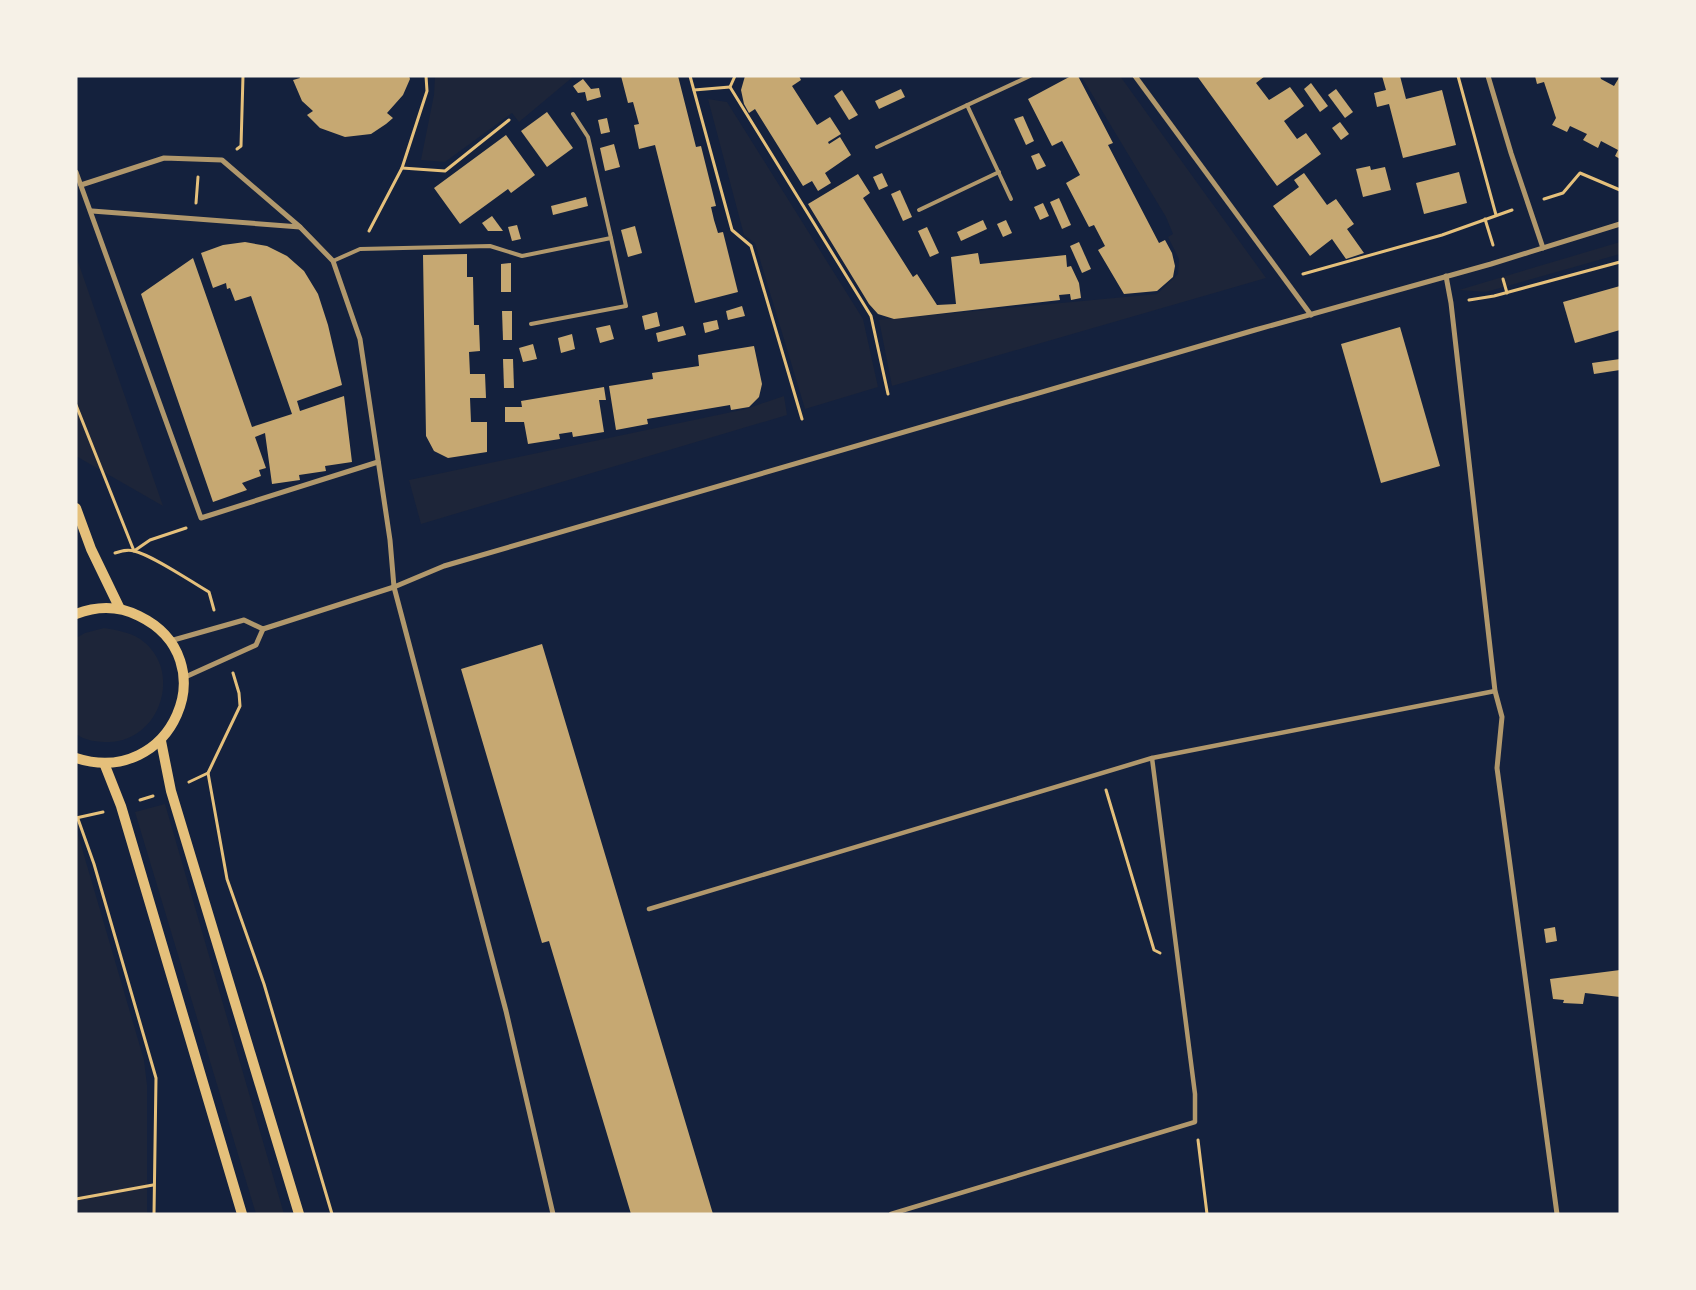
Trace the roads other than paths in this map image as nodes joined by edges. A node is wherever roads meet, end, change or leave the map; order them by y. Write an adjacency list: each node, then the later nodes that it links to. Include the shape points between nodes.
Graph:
1 (1030, 76): 4 (lane)
2 (1135, 76): 19 (street)
3 (1488, 76): 16 (street)
4 (967, 105): 6 (lane); 8 (lane)
5 (572, 114): 15 (lane, via 588,137)
6 (877, 147)
7 (76, 172): 9 (street)
8 (999, 172): 10 (lane); 11 (lane)
9 (81, 185): 12 (street); 14 (street, via 164,158 222,160)
10 (1011, 199)
11 (919, 210)
12 (92, 211): 14 (street); 21 (street, via 201,518)
13 (1620, 224): 16 (street)
14 (300, 227): 17 (street)
15 (611, 238): 17 (lane, via 522,256 490,246 360,249); 20 (lane, via 626,306)
16 (1544, 248): 18 (street)
17 (334, 261): 21 (street, via 360,340)
18 (1446, 276): 19 (street); 29 (street)
19 (1311, 315): 23 (street, via 444,566)
20 (531, 324)
21 (378, 462): 23 (street)
22 (76, 508): 24 (main road)
23 (394, 587): 26 (street); 37 (street, via 506,1011)
24 (120, 609): 25 (main road, via 103,608); 27 (main road, via 148,620)
25 (76, 614)
26 (263, 629): 27 (street, via 244,620); 28 (street, via 256,645)
27 (170, 641): 28 (main road)
28 (183, 678): 30 (main road, via 179,712)
29 (1495, 690): 32 (street); 39 (street, via 1502,717 1497,768)
30 (161, 741): 33 (main road, via 144,753); 36 (main road, via 171,791)
31 (76, 758): 33 (main road)
32 (1152, 758): 34 (street); 38 (street, via 1195,1094 1195,1122)
33 (104, 764): 35 (main road, via 121,806)
34 (649, 909)
35 (242, 1214)
36 (299, 1214)
37 (552, 1214)
38 (891, 1214)
39 (1557, 1214)

